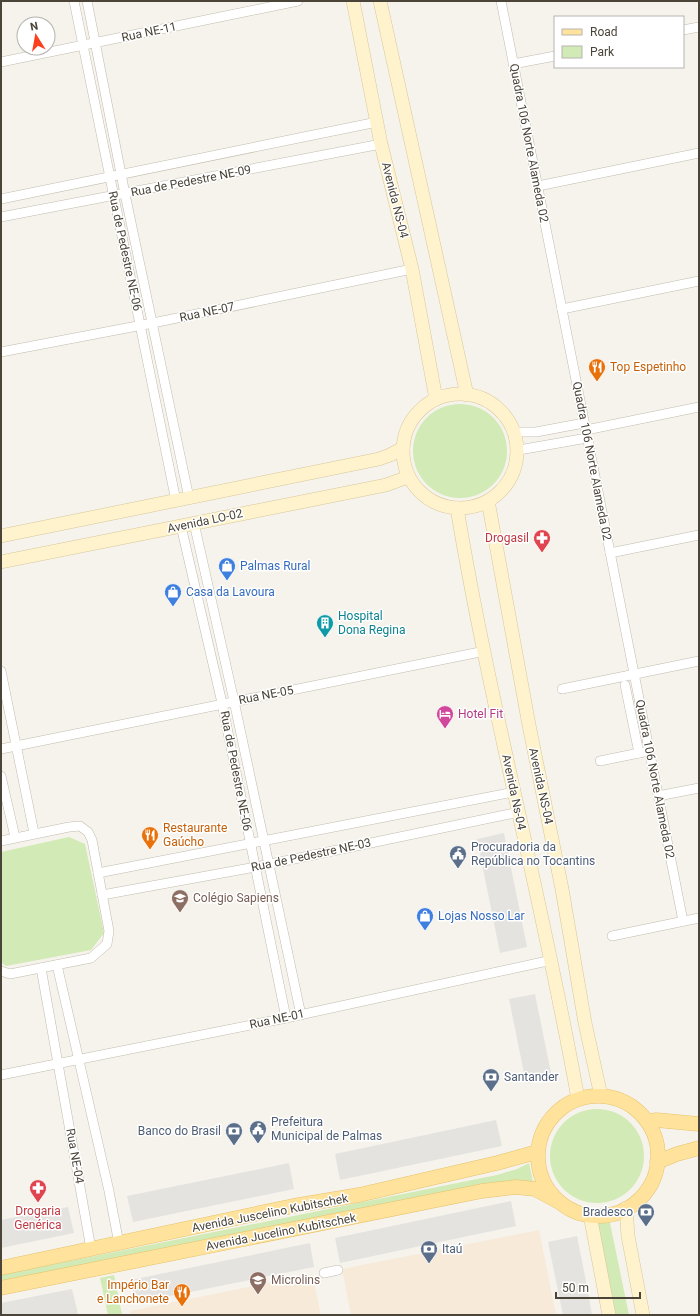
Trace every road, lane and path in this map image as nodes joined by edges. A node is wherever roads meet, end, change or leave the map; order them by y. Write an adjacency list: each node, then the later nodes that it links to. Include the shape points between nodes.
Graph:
1 (74, 1): 10 (street, Rua de Pedestre NE-06)
2 (87, 1): 9 (street, Rua de Pedestre NE-06)
3 (298, 1): 9 (street, Rua NE-11)
4 (353, 1): 14 (street, Avenida NS-04)
5 (380, 1): 30 (street)
6 (501, 1): 13 (street, Quadra 106 Norte Alameda 02)
7 (699, 27): 8 (street)
8 (684, 30)
9 (96, 43): 10 (street, Rua NE-11); 17 (street, Rua de Pedestre NE-06)
10 (82, 45): 12 (street, Rua NE-11); 18 (street, Rua de Pedestre NE-06)
11 (554, 56): 13 (street)
12 (1, 62)
13 (513, 64): 19 (street, Quadra 106 Norte Alameda 02)
14 (377, 122): 15 (street, Avenida NS-04); 17 (street, Rua de Pedestre NE-09)
15 (381, 144): 20 (street, Rua de Pedestre NE-09); 24 (street, Avenida NS-04)
16 (699, 153): 19 (street)
17 (122, 174): 18 (street, Rua de Pedestre NE-09); 20 (street, Rua de Pedestre NE-06)
18 (110, 176): 21 (street, Rua de Pedestre NE-06); 22 (street, Rua de Pedestre NE-09)
19 (538, 186): 26 (street, Quadra 106 Norte Alameda 02)
20 (125, 194): 21 (street, Rua de Pedestre NE-09); 27 (street, Rua de Pedestre NE-06)
21 (113, 195): 23 (street, Rua de Pedestre NE-09); 28 (street, Rua de Pedestre NE-06)
22 (1, 199)
23 (1, 217)
24 (412, 269): 27 (street, Rua NE-07); 31 (street, Avenida NS-04)
25 (699, 281): 26 (street)
26 (562, 308): 33 (street, Quadra 106 Norte Alameda 02)
27 (153, 323): 28 (street, Rua NE-07); 38 (street, Rua de Pedestre NE-06)
28 (140, 326): 29 (street, Rua NE-07); 39 (street, Rua de Pedestre NE-06)
29 (1, 352)
30 (467, 395): 31 (street, via 455,394); 34 (street, via 494,406 508,419)
31 (436, 399): 35 (street, via 416,413)
32 (699, 408): 33 (street)
33 (586, 430): 34 (street); 36 (street); 46 (street, Quadra 106 Norte Alameda 02)
34 (515, 432): 36 (street)
35 (403, 448): 37 (street); 38 (street, via 379,459)
36 (519, 450): 40 (street, via 516,466 509,481)
37 (408, 478): 41 (street, via 428,499); 42 (street, Avenida LO-02, via 386,486)
38 (189, 498): 39 (street)
39 (176, 501): 45 (street)
40 (488, 501): 41 (street); 87 (street, Avenida NS-04, via 585,1023)
41 (458, 508): 48 (street, Avenida Ns-04)
42 (194, 523): 43 (street, Avenida LO-02); 54 (street, Rua de Pedestre NE-06)
43 (181, 526): 47 (street, Avenida LO-02); 55 (street, Rua de Pedestre NE-06)
44 (699, 535): 46 (street)
45 (1, 536)
46 (610, 553): 51 (street, Quadra 106 Norte Alameda 02)
47 (1, 562)
48 (485, 651): 54 (street, Rua NE-05); 63 (street, Avenida Ns-04)
49 (699, 661): 51 (street)
50 (1, 671): 56 (street)
51 (634, 674): 53 (street); 58 (street, Quadra 106 Norte Alameda 02)
52 (625, 685): 59 (street)
53 (562, 688)
54 (234, 701): 55 (street, Rua NE-05); 69 (street, Rua de Pedestre NE-06)
55 (222, 703): 56 (street, Rua NE-05); 70 (street, Rua de Pedestre NE-06)
56 (16, 746): 57 (street, Rua NE-05); 66 (street)
57 (1, 749)
58 (649, 751): 59 (street); 64 (street, Quadra 106 Norte Alameda 02)
59 (639, 753): 60 (street)
60 (600, 761)
61 (1, 776): 67 (street)
62 (699, 788): 64 (street)
63 (514, 792): 65 (street, Avenida Ns-04); 69 (street, Rua de Pedestre NE-03)
64 (658, 796): 76 (street, Quadra 106 Norte Alameda 02)
65 (519, 812): 71 (street, Rua de Pedestre NE-03); 78 (street, Avenida Ns-04)
66 (34, 833): 67 (street); 73 (street, via 80,826 88,832 92,840)
67 (16, 837): 68 (street)
68 (1, 841)
69 (264, 841): 70 (street, Rua de Pedestre NE-03); 71 (street, Rua de Pedestre NE-06)
70 (250, 844): 72 (street, Rua de Pedestre NE-06); 73 (street, Rua de Pedestre NE-03)
71 (269, 864): 72 (street, Rua de Pedestre NE-03); 82 (street, Rua de Pedestre NE-06)
72 (256, 867): 74 (street, Rua de Pedestre NE-03); 83 (street, Rua de Pedestre NE-06)
73 (98, 873): 74 (street)
74 (102, 895): 79 (street, via 109,931 107,944 91,958)
75 (699, 918): 76 (street)
76 (683, 921): 77 (street)
77 (612, 936)
78 (552, 960): 82 (street, Rua NE-01); 88 (street, Avenida Ns-04)
79 (57, 965): 80 (street); 84 (street, Rua NE-04)
80 (41, 968): 81 (street, via 10,974); 85 (street, Rua NE-04)
81 (1, 971)
82 (301, 1015): 83 (street, Rua NE-01)
83 (286, 1018): 84 (street, Rua NE-01)
84 (78, 1060): 85 (street, Rua NE-01); 97 (street, Rua NE-04)
85 (58, 1063): 86 (street, Rua NE-01); 98 (street, Rua NE-04)
86 (1, 1075)
87 (601, 1096): 88 (main road); 89 (main road, via 633,1107)
88 (578, 1099): 92 (main road, via 559,1109 545,1126)
89 (648, 1122): 90 (main road, via 656,1120); 93 (main road, via 656,1142)
90 (699, 1124)
91 (699, 1148): 93 (main road)
92 (537, 1152): 94 (main road, via 541,1177); 97 (main road, Avenida Juscelino Kubitschek, via 372,1192)
93 (658, 1162): 95 (main road, via 647,1189 638,1200)
94 (559, 1202): 96 (main road, via 568,1208); 102 (main road, Avenida Jucelino Kubitschek, via 535,1189 516,1187 482,1191)
95 (626, 1208): 96 (main road, via 617,1212); 104 (street, via 628,1236)
96 (590, 1215): 103 (street)
97 (119, 1244): 98 (main road, Avenida Juscelino Kubitschek)
98 (91, 1249): 99 (main road, Avenida Juscelino Kubitschek)
99 (1, 1268)
100 (338, 1270): 101 (street)
101 (324, 1273)
102 (1, 1288)
103 (609, 1315)
104 (643, 1315)

